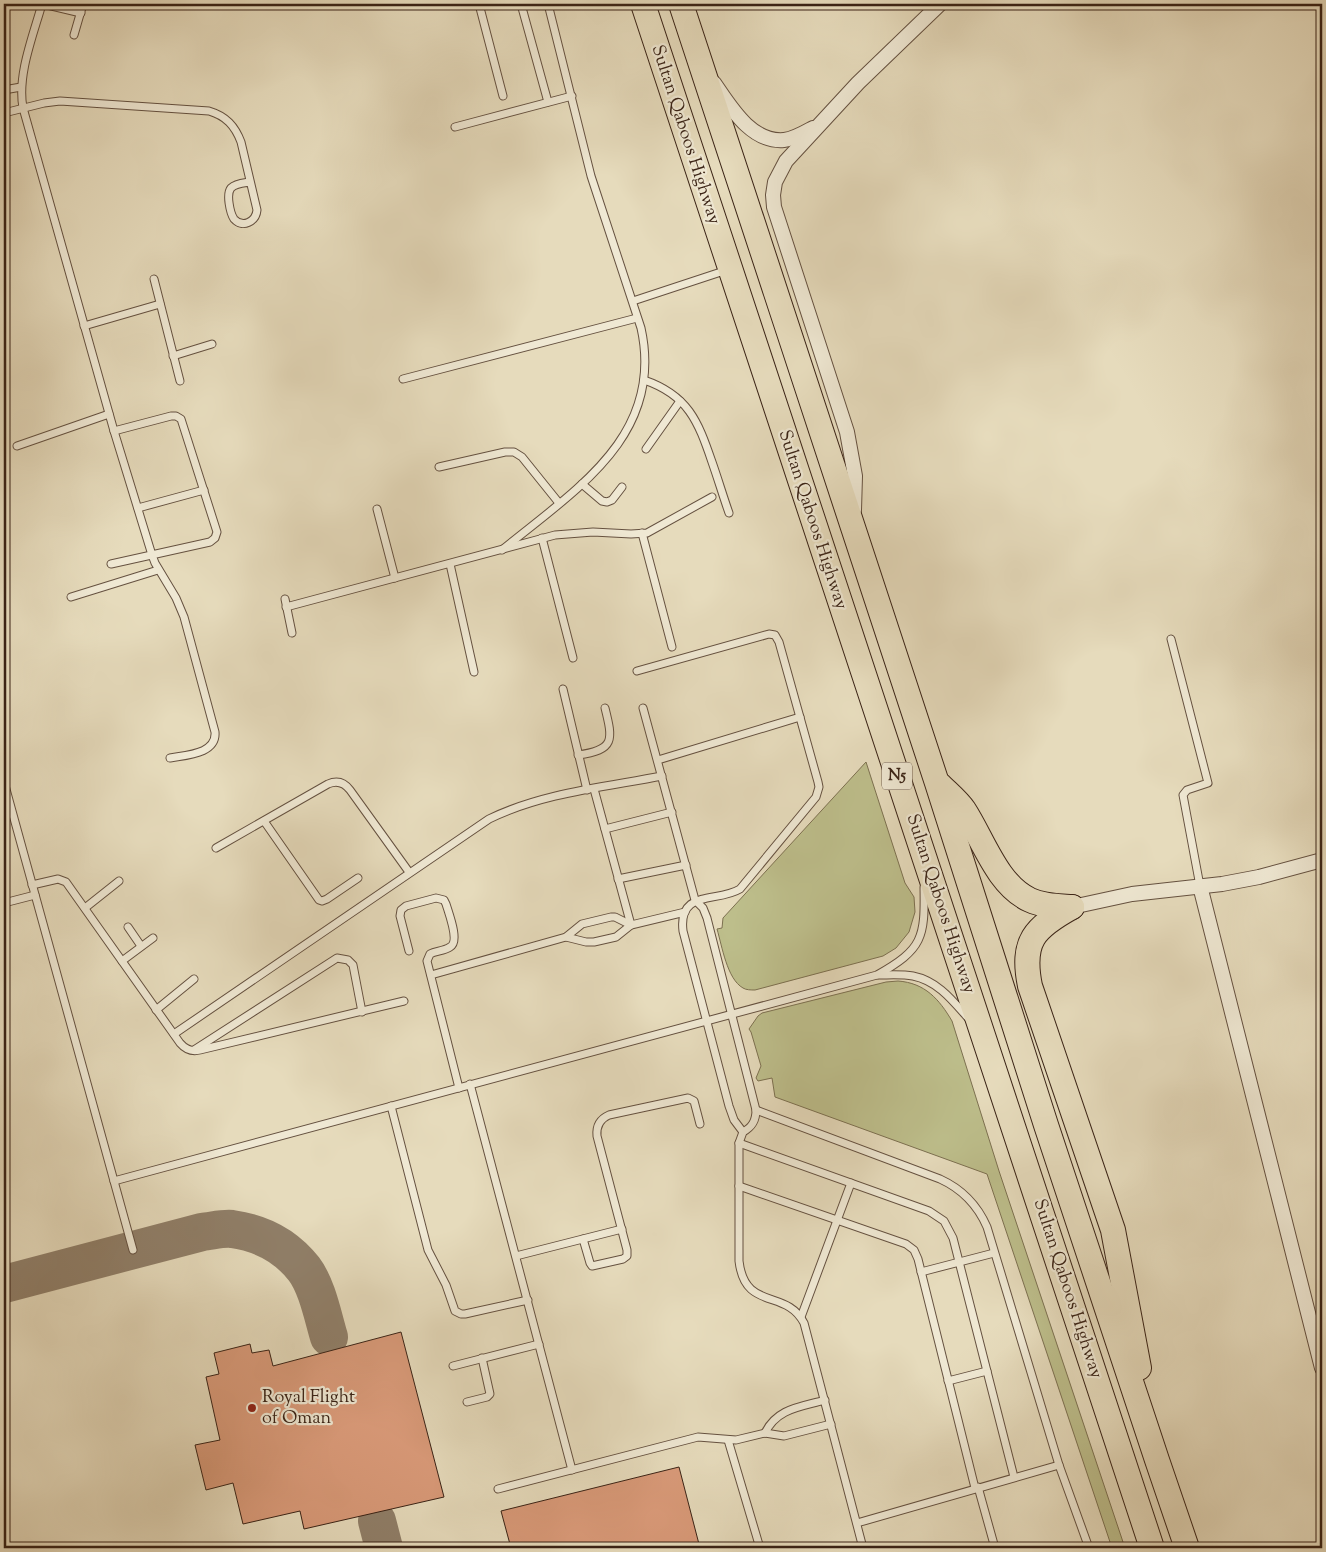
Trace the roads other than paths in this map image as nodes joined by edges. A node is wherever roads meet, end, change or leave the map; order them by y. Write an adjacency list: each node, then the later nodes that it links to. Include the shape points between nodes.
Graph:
1 (42, 4): 9 (lane); 12 (lane)
2 (83, 4): 9 (lane)
3 (479, 4): 14 (lane)
4 (521, 4): 16 (lane)
5 (548, 4): 15 (lane)
6 (642, 4): 22 (highway, Sultan Qaboos Highway / N5)
7 (680, 4): 11 (highway, Sultan Qaboos Highway / N5)
8 (940, 4): 19 (street)
9 (80, 13): 10 (lane)
10 (74, 35)
11 (700, 63): 19 (street, via 743,121 759,134 785,140); 47 (highway, Sultan Qaboos Highway / N5)
12 (21, 87): 13 (lane); 17 (lane)
13 (4, 90)
14 (503, 96)
15 (572, 96): 16 (lane); 24 (lane, via 591,176)
16 (548, 102): 20 (lane)
17 (23, 108): 18 (lane); 21 (lane, via 60,101 209,111 229,121 238,134); 27 (lane)
18 (4, 113)
19 (818, 126): 47 (street, via 780,171 773,201 847,432 855,476)
20 (455, 127)
21 (250, 182): 21 (lane, via 257,214 251,222 242,223 232,216 228,194 232,187)
22 (729, 269): 24 (lane); 78 (highway, Sultan Qaboos Highway / N5)
23 (154, 279): 25 (lane)
24 (633, 302): 26 (lane)
25 (160, 304): 27 (lane); 29 (lane)
26 (638, 318): 30 (lane); 32 (lane, via 644,348)
27 (84, 326): 34 (lane)
28 (212, 344): 29 (lane)
29 (173, 356): 31 (lane)
30 (403, 379)
31 (180, 380)
32 (644, 380): 33 (lane, via 664,388); 39 (lane, via 641,398 627,429 607,458)
33 (680, 401): 37 (lane); 46 (lane, via 699,426)
34 (109, 414): 35 (lane); 36 (lane)
35 (114, 431): 41 (lane, via 171,416 179,417); 44 (lane)
36 (17, 446)
37 (646, 449)
38 (439, 467): 43 (lane, via 514,452 522,457)
39 (582, 484): 40 (lane, via 607,502); 43 (lane)
40 (622, 487)
41 (204, 490): 44 (lane); 51 (lane, via 217,532 215,538 210,542)
42 (712, 498): 48 (lane, via 654,530)
43 (559, 503): 50 (lane)
44 (138, 508): 51 (lane)
45 (377, 510): 55 (lane)
46 (729, 513)
47 (853, 529): 72 (highway, Sultan Qaboos Highway / N5)
48 (642, 533): 49 (lane, via 574,533); 59 (lane)
49 (542, 538): 50 (lane); 60 (lane)
50 (502, 550): 53 (lane)
51 (152, 555): 52 (lane); 54 (lane)
52 (111, 564)
53 (450, 564): 55 (lane); 62 (lane)
54 (158, 570): 56 (lane); 68 (lane, via 184,617 216,736 205,750)
55 (395, 578): 57 (lane, via 286,603)
56 (71, 597)
57 (292, 633)
58 (1171, 639): 86 (lane, via 1208,784 1187,790 1183,795)
59 (672, 647)
60 (572, 658)
61 (637, 671): 66 (lane, via 772,634 778,639)
62 (474, 672)
63 (563, 689): 67 (lane)
64 (604, 708): 67 (lane, via 610,729 607,744 598,752)
65 (643, 708): 69 (lane)
66 (800, 717): 69 (lane); 88 (lane, via 818,782 816,797 740,889)
67 (578, 755): 73 (lane)
68 (170, 758)
69 (658, 760): 70 (lane)
70 (662, 776): 73 (lane); 74 (lane)
71 (4, 782): 85 (lane)
72 (937, 783): 90 (highway, via 963,808 1012,889 1047,906); 142 (highway, Sultan Qaboos Highway / N5)
73 (590, 790): 76 (lane); 81 (lane, via 538,800 501,813)
74 (672, 812): 76 (lane); 80 (lane)
75 (264, 820): 77 (lane); 81 (lane, via 332,782 343,783); 82 (lane, via 319,900 325,901)
76 (605, 829): 83 (lane)
77 (216, 848)
78 (924, 856): 101 (lane, via 925,914 921,934 906,957); 109 (highway, Sultan Qaboos Highway / N5)
79 (1322, 860): 86 (street, via 1259,876)
80 (686, 865): 83 (lane); 88 (lane)
81 (409, 872): 108 (lane)
82 (358, 878)
83 (618, 879): 93 (lane)
84 (119, 881): 91 (lane)
85 (32, 885): 87 (lane); 91 (lane, via 64,880)
86 (1200, 886): 90 (street, via 1132,894); 134 (street)
87 (35, 895): 89 (lane); 118 (lane)
88 (695, 900): 92 (lane); 106 (lane, via 706,913)
89 (4, 903)
90 (1072, 907): 142 (highway, via 1042,925 1035,935 1027,973 1113,1230)
91 (84, 908): 99 (lane)
92 (685, 912): 93 (lane); 107 (lane, via 683,931)
93 (631, 925): 96 (lane, via 616,937 594,942); 96 (lane, via 606,917 582,924)
94 (128, 927): 97 (lane)
95 (153, 938): 97 (lane)
96 (566, 938): 100 (lane)
97 (141, 946): 99 (lane)
98 (408, 951): 100 (lane, via 401,910 442,898 455,939 450,947 430,954)
99 (122, 960): 104 (lane)
100 (431, 975): 112 (lane)
101 (877, 975): 106 (lane); 109 (lane, via 912,976 929,981 944,992)
102 (194, 979): 104 (lane)
103 (404, 1002): 105 (lane)
104 (156, 1010): 108 (lane)
105 (362, 1012): 110 (lane); 110 (lane, via 353,965 348,960 337,958)
106 (732, 1015): 107 (lane); 114 (lane)
107 (707, 1021): 111 (lane); 116 (lane, via 731,1113)
108 (174, 1034): 110 (lane, via 184,1047)
109 (984, 1036): 153 (highway, Sultan Qaboos Highway / N5)
110 (192, 1051)
111 (470, 1084): 112 (lane); 126 (lane)
112 (459, 1088): 113 (lane)
113 (391, 1106): 118 (lane); 129 (lane, via 428,1250 455,1311 465,1314)
114 (756, 1110): 116 (lane, via 754,1122); 125 (lane, via 957,1188 972,1201 983,1218)
115 (700, 1124): 122 (lane, via 694,1101 688,1098 609,1115 600,1121 597,1136)
116 (743, 1132): 117 (lane)
117 (739, 1143): 119 (lane); 120 (lane)
118 (114, 1181): 124 (lane)
119 (851, 1183): 121 (lane); 127 (lane, via 940,1217 951,1232)
120 (739, 1186): 121 (lane); 130 (lane, via 742,1277 754,1293 790,1307)
121 (838, 1220): 128 (lane, via 910,1246); 130 (lane)
122 (622, 1229): 123 (lane); 123 (lane, via 627,1256 596,1266 590,1263)
123 (583, 1239): 126 (lane)
124 (133, 1250)
125 (994, 1253): 127 (lane); 143 (lane)
126 (516, 1256): 129 (lane)
127 (959, 1262): 128 (lane); 135 (lane)
128 (921, 1272): 136 (lane)
129 (528, 1300): 131 (lane)
130 (801, 1317): 137 (lane)
131 (539, 1344): 132 (lane); 144 (lane)
132 (482, 1358): 133 (lane); 138 (lane, via 490,1394 487,1398)
133 (453, 1366)
134 (1322, 1368)
135 (987, 1372): 136 (lane); 145 (lane)
136 (948, 1381): 146 (lane)
137 (825, 1400): 139 (lane); 140 (lane, via 783,1412)
138 (466, 1402)
139 (831, 1424): 140 (lane, via 784,1436); 148 (lane)
140 (765, 1433): 141 (lane)
141 (728, 1440): 144 (lane, via 698,1437); 149 (lane)
142 (1156, 1460): 154 (highway, Sultan Qaboos Highway / N5)
143 (1058, 1465): 145 (lane); 152 (lane)
144 (572, 1470): 147 (lane)
145 (1014, 1477): 146 (lane)
146 (977, 1488): 148 (lane); 151 (lane)
147 (498, 1489)
148 (857, 1523): 150 (lane)
149 (760, 1548)
150 (864, 1548)
151 (995, 1548)
152 (1088, 1548)
153 (1152, 1548)
154 (1187, 1548)

